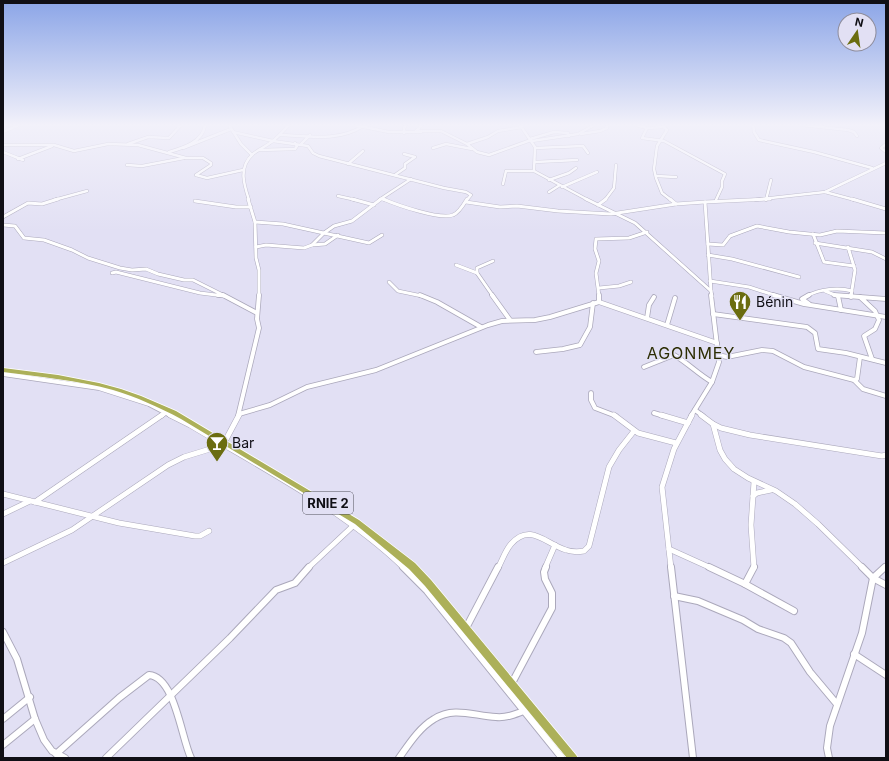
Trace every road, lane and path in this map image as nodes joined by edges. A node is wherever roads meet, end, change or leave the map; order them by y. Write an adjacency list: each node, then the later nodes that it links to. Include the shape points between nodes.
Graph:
1 (172, 161): 14 (street, via 142,166)
2 (207, 161): 18 (street, via 211,165 196,175 210,178 234,170)
3 (249, 161): 18 (street)
4 (335, 161): 13 (street)
5 (352, 161): 13 (street)
6 (410, 161): 21 (street)
7 (565, 161): 11 (street)
8 (654, 161): 22 (street)
9 (702, 161): 35 (street, via 725,174)
10 (844, 161): 17 (street)
11 (535, 162): 19 (street)
12 (886, 163): 17 (street)
13 (348, 164): 21 (street)
14 (127, 165)
15 (616, 165): 41 (street, via 614,191 606,201)
16 (576, 168): 25 (street)
17 (873, 168): 31 (street)
18 (243, 170): 42 (street, via 243,181)
19 (534, 171): 25 (street); 27 (street, via 506,171)
20 (597, 172): 28 (street)
21 (395, 175): 24 (street)
22 (656, 176): 23 (street); 39 (street, via 662,193)
23 (676, 177)
24 (410, 179): 33 (street); 37 (street, via 470,193)
25 (550, 180): 28 (street)
26 (771, 180): 36 (street)
27 (503, 184)
28 (561, 186): 30 (street); 41 (street)
29 (87, 191): 45 (street, via 42,204 28,203)
30 (549, 192)
31 (825, 192): 36 (street); 43 (street)
32 (338, 196): 40 (street)
33 (382, 199): 37 (street, via 448,217 454,217); 40 (street)
34 (195, 200): 42 (street, via 240,208)
35 (716, 200): 36 (street); 38 (street)
36 (766, 200)
37 (466, 202): 44 (street, via 500,207 517,206)
38 (705, 202): 39 (street); 55 (street)
39 (676, 204): 44 (street)
40 (374, 205): 48 (street, via 352,222 334,226)
41 (598, 205): 44 (street)
42 (251, 207): 46 (street)
43 (886, 209)
44 (614, 214): 49 (street, via 635,223)
45 (3, 217)
46 (255, 222): 48 (street, via 283,224); 57 (street)
47 (3, 226): 74 (street, via 15,226 24,238 48,241 120,268 146,269 158,274 193,280)
48 (324, 232): 52 (street); 56 (street)
49 (647, 232): 70 (street, via 629,238 596,239); 72 (street)
50 (886, 233): 51 (street, via 836,231 824,235)
51 (813, 234): 54 (street); 55 (street, via 757,226 730,236 723,245)
52 (338, 235): 53 (street, via 369,243); 56 (street, via 325,244)
53 (382, 235)
54 (815, 243): 58 (street); 63 (street, via 824,262)
55 (708, 244): 59 (street)
56 (312, 245): 57 (street, via 304,248 266,245)
57 (256, 247): 85 (street, via 259,270)
58 (848, 247): 60 (street, via 876,253); 63 (street)
59 (708, 255): 66 (street); 67 (street)
60 (886, 259)
61 (493, 261): 65 (street, via 477,268)
62 (456, 265): 65 (street)
63 (854, 266): 73 (street)
64 (112, 273): 74 (street, via 200,293)
65 (477, 273): 90 (street)
66 (799, 277)
67 (710, 281): 72 (street); 83 (street, via 749,287)
68 (389, 282): 92 (street, via 398,291 419,294)
69 (632, 282): 70 (street)
70 (599, 288): 82 (street)
71 (823, 290): 73 (street, via 839,288); 75 (street); 83 (street, via 802,298)
72 (710, 291): 86 (street)
73 (852, 291): 77 (street)
74 (223, 295): 85 (street)
75 (838, 296): 77 (street); 84 (street)
76 (654, 297): 89 (street)
77 (851, 297): 78 (street)
78 (860, 297): 80 (street); 87 (street)
79 (675, 298): 91 (street)
80 (886, 299)
81 (593, 302): 82 (street); 90 (street, via 550,317); 94 (street, via 590,327 580,345)
82 (599, 302): 89 (street)
83 (812, 306): 84 (street)
84 (841, 310): 87 (street)
85 (258, 313): 108 (street, via 259,328)
86 (713, 314): 93 (street); 96 (street, via 807,326 814,333 818,349)
87 (879, 316): 88 (street); 97 (street, via 875,329 864,336)
88 (886, 317)
89 (647, 318): 91 (street)
90 (510, 320): 92 (street)
91 (667, 325): 93 (street)
92 (481, 327): 108 (street, via 376,370 308,387 270,405)
93 (716, 343): 95 (street)
94 (536, 352)
95 (718, 355): 101 (street, via 727,357 762,350 773,351 804,367); 102 (street, via 719,362)
96 (860, 357): 97 (street); 101 (street)
97 (872, 360): 98 (street)
98 (886, 363)
99 (644, 367): 102 (street, via 674,355)
100 (3, 371): 106 (highway, RNIE 2 / RNIE 2, via 101,385 142,397)
101 (854, 380): 104 (street, via 857,386)
102 (712, 382): 105 (street)
103 (592, 392): 111 (street, via 592,405 616,416)
104 (886, 396)
105 (695, 410): 109 (street); 110 (street)
106 (168, 411): 113 (highway, RNIE 2 / RNIE 2); 119 (street)
107 (654, 413): 109 (street)
108 (239, 414): 113 (street)
109 (688, 423): 112 (street)
110 (713, 424): 114 (street, via 750,435 882,456); 115 (street, via 721,452 727,462 740,475)
111 (634, 431): 112 (street); 124 (street, via 609,467 589,546 584,551 572,552)
112 (676, 443): 125 (street, via 664,472 662,488)
113 (224, 444): 121 (street, via 168,465); 122 (highway, RNIE 2 / RNIE 2)
114 (886, 452)
115 (754, 482): 116 (street); 118 (street)
116 (772, 490): 118 (street); 128 (street, via 782,494 806,513)
117 (3, 494): 119 (street)
118 (753, 496): 129 (street, via 751,525 754,569)
119 (33, 501): 120 (street); 121 (street)
120 (3, 514)
121 (93, 516): 123 (street, via 195,536); 126 (street, via 72,530)
122 (355, 524): 133 (highway, RNIE 2 / RNIE 2, via 412,566); 138 (street, via 295,583 276,590); 141 (street, via 415,578)
123 (209, 531)
124 (555, 545): 133 (street, via 536,535 524,533 516,537); 137 (street, via 544,572 552,593 552,608)
125 (669, 549): 129 (street); 131 (street)
126 (3, 563)
127 (886, 567): 128 (street)
128 (873, 578): 130 (street); 135 (street, via 862,633)
129 (746, 584): 132 (street)
130 (886, 585)
131 (674, 596): 140 (street, via 698,601 758,629 784,638 791,643 810,672); 152 (street)
132 (794, 611)
133 (466, 628): 137 (highway, RNIE 2 / RNIE 2)
134 (3, 632): 139 (street, via 17,659)
135 (854, 654): 136 (street); 140 (street)
136 (886, 675)
137 (512, 683): 141 (highway, RNIE 2 / RNIE 2)
138 (171, 694): 145 (street, via 162,682 154,676 147,675); 147 (street); 148 (street)
139 (30, 697): 142 (street); 143 (street)
140 (836, 703): 153 (street, via 827,748)
141 (528, 709): 149 (street, via 504,717 455,712 439,715 428,723); 150 (street); 151 (highway, RNIE 2 / RNIE 2)
142 (3, 719)
143 (35, 719): 144 (street); 145 (street, via 44,740)
144 (3, 745)
145 (56, 754): 146 (street)
146 (65, 758)
147 (106, 758)
148 (191, 758)
149 (399, 758)
150 (562, 758)
151 (573, 758)
152 (694, 758)
153 (829, 758)

